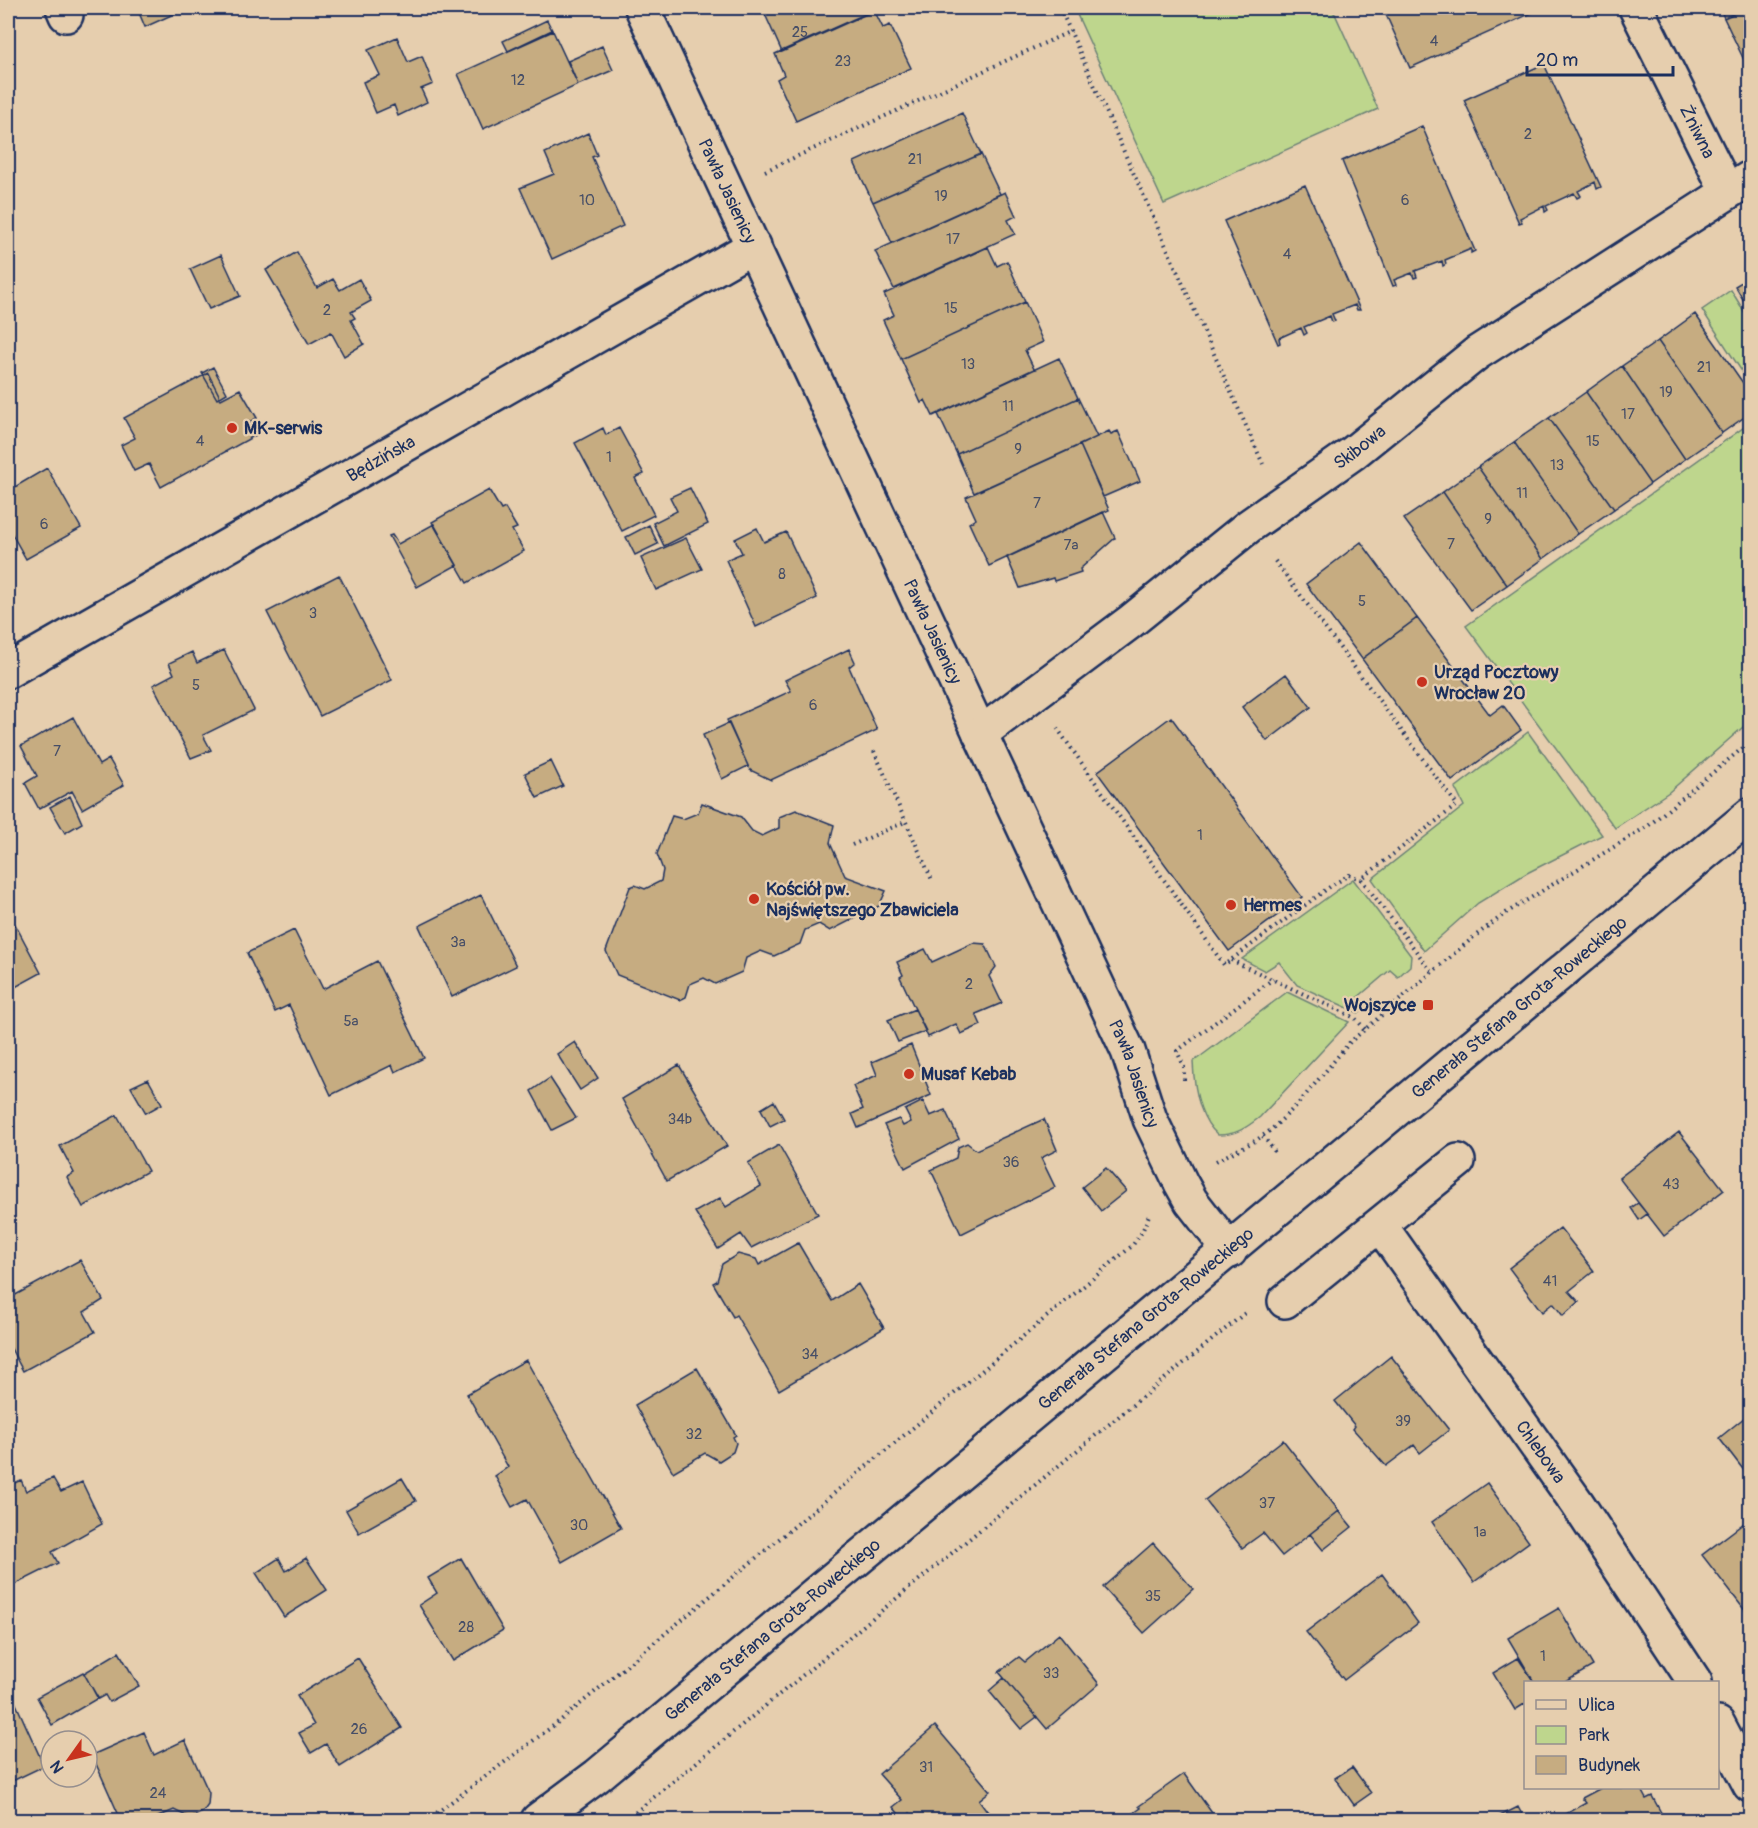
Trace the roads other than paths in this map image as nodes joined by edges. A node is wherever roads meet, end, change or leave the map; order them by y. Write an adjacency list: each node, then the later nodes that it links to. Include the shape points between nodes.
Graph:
1 (642, 8): 4 (street, Pawła Jasienicy)
2 (1636, 8): 3 (street, Żniwna)
3 (1739, 185): 6 (street, Skibowa, via 1477,353 1353,453 1249,526 1130,622)
4 (754, 246): 5 (street, Będzińska); 6 (street, Pawła Jasienicy)
5 (8, 671)
6 (980, 734): 10 (street, Pawła Jasienicy, via 1128,1051 1150,1119 1191,1201)
7 (1750, 815): 10 (street, Generała Stefana Grota-Roweckiego)
8 (1458, 1161): 9 (street)
9 (1380, 1224): 11 (street); 12 (street, Chlebowa, via 1571,1494)
10 (1230, 1251): 15 (street, Generała Stefana Grota-Roweckiego)
11 (1286, 1301)
12 (1694, 1681)
13 (1719, 1726): 14 (street)
14 (1750, 1785)
15 (538, 1821)

